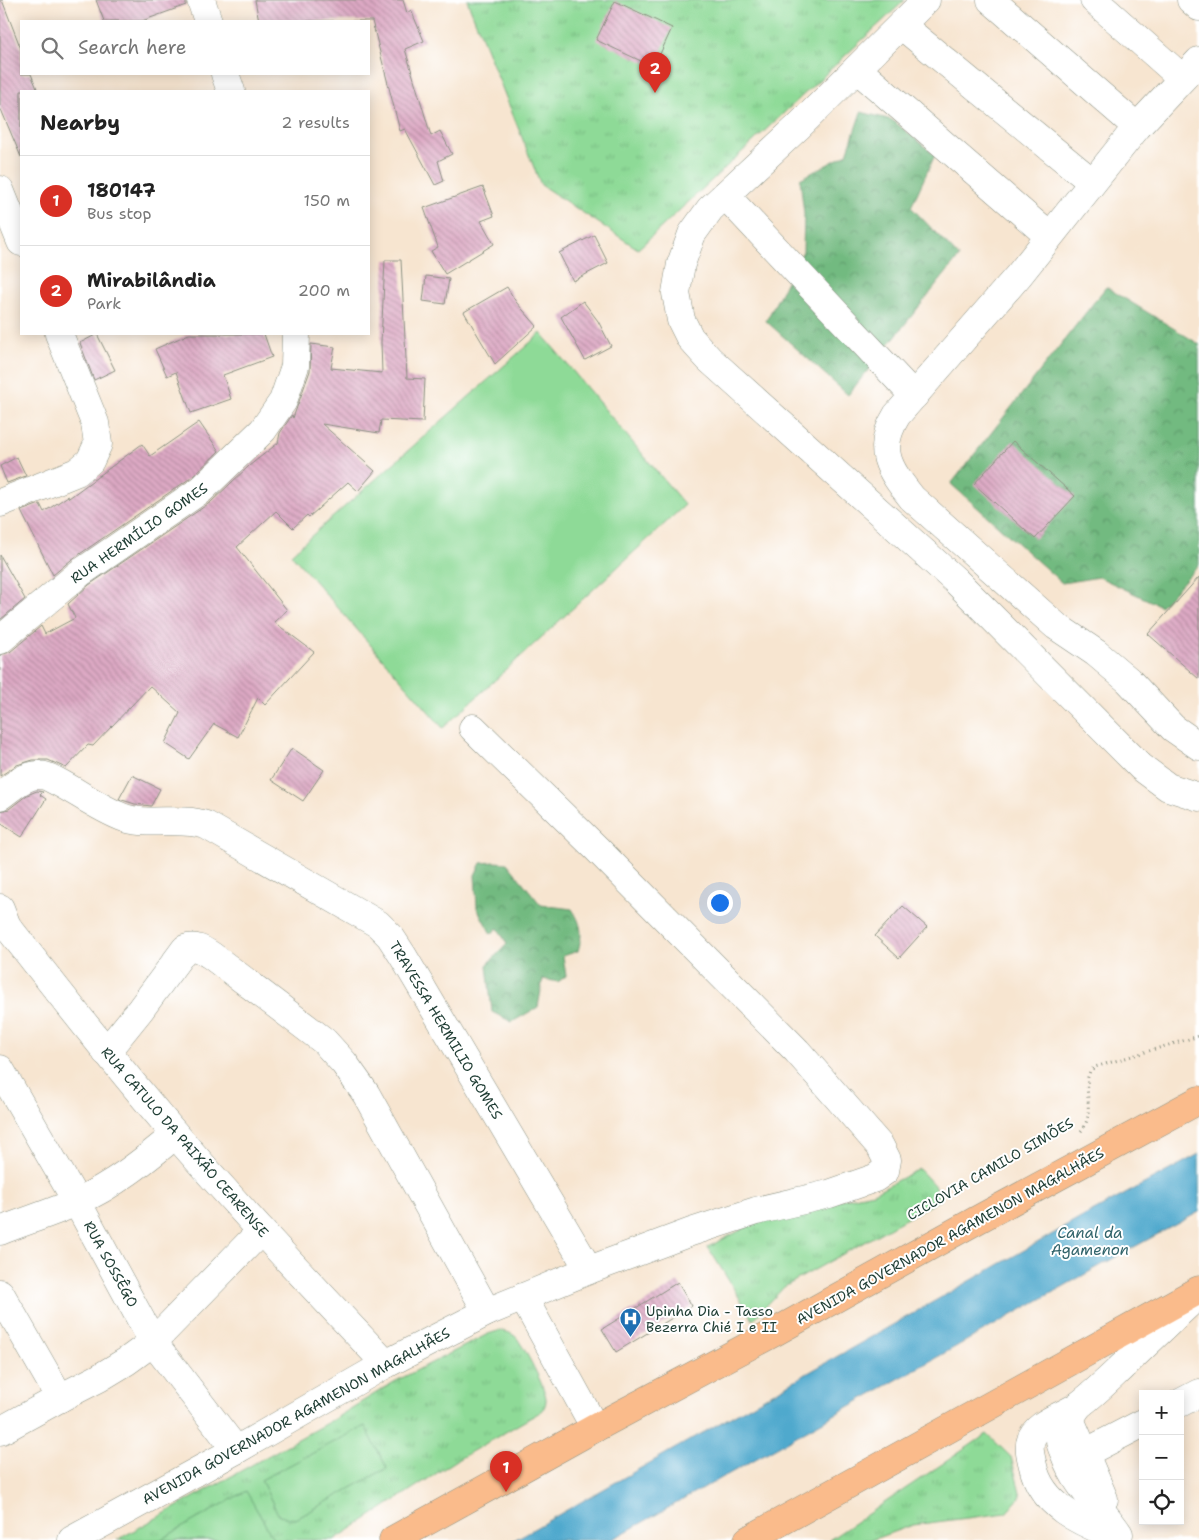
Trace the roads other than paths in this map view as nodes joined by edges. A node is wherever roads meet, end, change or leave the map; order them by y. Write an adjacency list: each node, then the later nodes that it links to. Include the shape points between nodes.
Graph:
1 (201, 0): 7 (street)
2 (926, 0): 8 (street)
3 (991, 0): 13 (street)
4 (1094, 0): 10 (street)
5 (1192, 0): 6 (street)
6 (1199, 7)
7 (208, 20)
8 (901, 25): 9 (street); 14 (street)
9 (857, 69): 16 (street); 17 (street)
10 (1191, 70): 13 (street)
11 (225, 75): 12 (street)
12 (231, 90)
13 (1137, 127): 14 (street)
14 (1092, 182): 17 (street)
15 (0, 190): 18 (street)
16 (725, 195): 21 (street); 27 (street, via 692,234 681,264 676,293 681,320 690,338 709,359 956,581 1141,767 1168,787)
17 (1049, 236): 21 (street)
18 (20, 240)
19 (59, 335): 22 (street, via 95,423 98,444 90,461 77,472)
20 (296, 335): 23 (street, RUA HERMÍLIO GOMES, via 295,366 283,401 264,430 202,490 80,573)
21 (914, 396): 25 (street, via 889,428 886,457 895,478 912,498 1056,626 1096,653 1128,680 1173,728)
22 (0, 503)
23 (0, 640)
24 (472, 728): 36 (street, AVENIDA GOVERNADOR AGAMENON MAGALHÃES, via 797,1051 880,1146 888,1160 882,1175 857,1185 756,1211)
25 (1199, 746)
26 (0, 796): 36 (street, TRAVESSA HERMILIO GOMES, via 29,776 38,775 66,786 124,818 206,824 378,924 404,956)
27 (1199, 797)
28 (2, 921): 29 (street, RUA CATULO DA PAIXÃO CEARENSE)
29 (106, 1052): 32 (street, RUA CATULO DA PAIXÃO CEARENSE); 41 (street, via 185,949 201,948 324,1041 344,1063 366,1094)
30 (0, 1069): 33 (street, RUA SOSSÊGO)
31 (1199, 1100): 49 (highway, AVENIDA GOVERNADOR AGAMENON MAGALHÃES)
32 (176, 1135): 33 (street, via 108,1185); 35 (street, RUA CATULO DA PAIXÃO CEARENSE)
33 (77, 1202): 34 (street); 42 (street, RUA SOSSÊGO)
34 (0, 1231)
35 (261, 1231): 42 (street); 43 (street, RUA CATULO DA PAIXÃO CEARENSE)
36 (589, 1270): 40 (street, AVENIDA GOVERNADOR AGAMENON MAGALHÃES)
37 (1199, 1290): 56 (highway)
38 (0, 1293): 45 (street)
39 (1199, 1294): 47 (street)
40 (523, 1297): 41 (street, AVENIDA GOVERNADOR AGAMENON MAGALHÃES); 49 (street)
41 (488, 1312): 43 (street, AVENIDA GOVERNADOR AGAMENON MAGALHÃES)
42 (153, 1342): 45 (street, via 127,1362); 51 (street, RUA SOSSÊGO)
43 (386, 1364): 51 (street, AVENIDA GOVERNADOR AGAMENON MAGALHÃES)
44 (1199, 1393): 46 (street)
45 (60, 1398): 50 (street)
46 (1184, 1401)
47 (1066, 1415): 52 (street); 53 (street, via 1034,1432 1030,1440 1030,1457 1034,1474 1053,1503)
48 (1139, 1424): 52 (street)
49 (595, 1428): 55 (highway, AVENIDA GOVERNADOR AGAMENON MAGALHÃES)
50 (0, 1431)
51 (236, 1450): 54 (street, AVENIDA GOVERNADOR AGAMENON MAGALHÃES)
52 (1085, 1453): 53 (street)
53 (1119, 1537)
54 (72, 1540)
55 (393, 1540)
56 (748, 1540)

